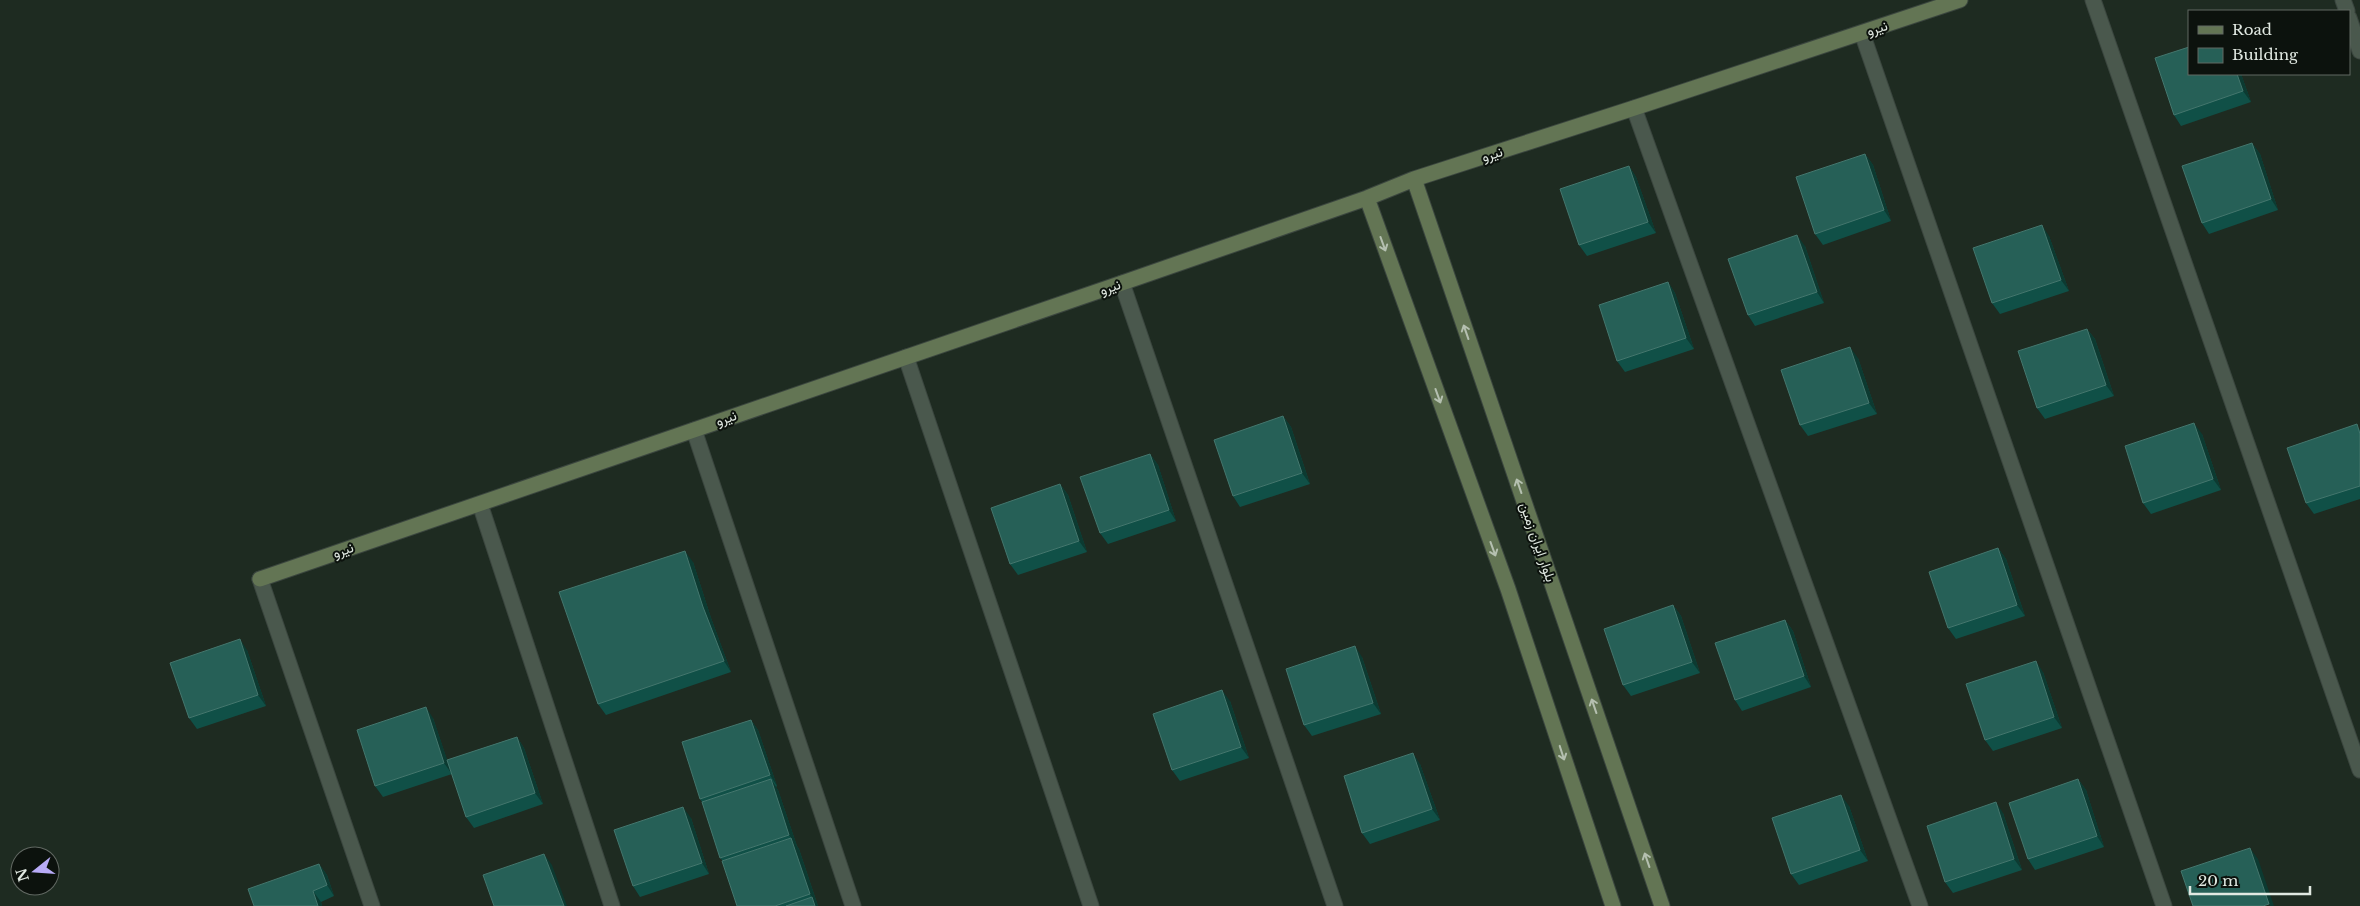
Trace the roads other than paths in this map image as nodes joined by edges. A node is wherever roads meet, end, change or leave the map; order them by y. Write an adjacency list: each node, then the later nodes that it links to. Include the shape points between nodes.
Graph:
1 (1960, 0): 4 (street, نیرو)
2 (2093, 0): 13 (street)
3 (2350, 21): 5 (street)
4 (1862, 33): 6 (street, نیرو); 22 (street)
5 (2360, 51)
6 (1634, 108): 7 (street, نیرو); 21 (street)
7 (1414, 179): 8 (street, نیرو); 20 (street, بلوار ایران زمین, one-way to 7)
8 (1366, 198): 9 (street, نیرو); 19 (street, one-way to 19, via 1504,579)
9 (1122, 283): 10 (street, نیرو); 18 (street)
10 (906, 357): 11 (street, نیرو); 17 (street)
11 (694, 430): 12 (street, نیرو); 16 (street)
12 (480, 504): 14 (street, نیرو, via 260,579); 15 (street)
13 (2360, 770)
14 (372, 906)
15 (612, 906)
16 (853, 906)
17 (1090, 906)
18 (1335, 906)
19 (1613, 906)
20 (1662, 906)
21 (1920, 906)
22 (2164, 906)

